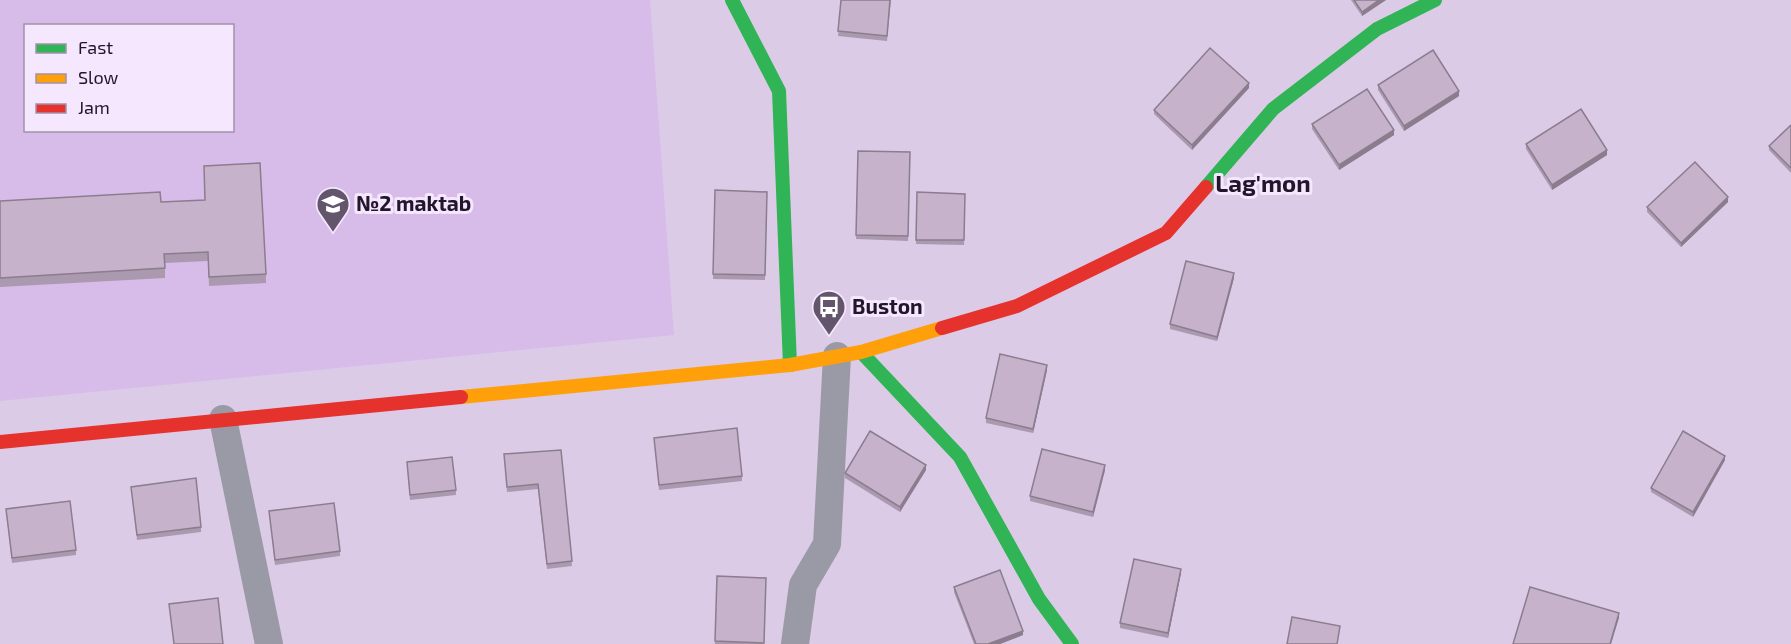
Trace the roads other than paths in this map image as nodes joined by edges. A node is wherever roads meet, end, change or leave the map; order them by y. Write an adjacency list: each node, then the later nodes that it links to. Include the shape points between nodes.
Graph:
1 (732, 0): 4 (street, via 779,91)
2 (1435, 0): 3 (street, via 1377,29 1273,109 1166,233 1017,306)
3 (849, 354): 4 (street); 8 (street, via 827,544 803,585); 9 (street, via 960,457 1039,599)
4 (790, 365): 5 (street)
5 (223, 419): 6 (street); 7 (street)
6 (0, 442)
7 (269, 644)
8 (795, 644)
9 (1072, 644)

